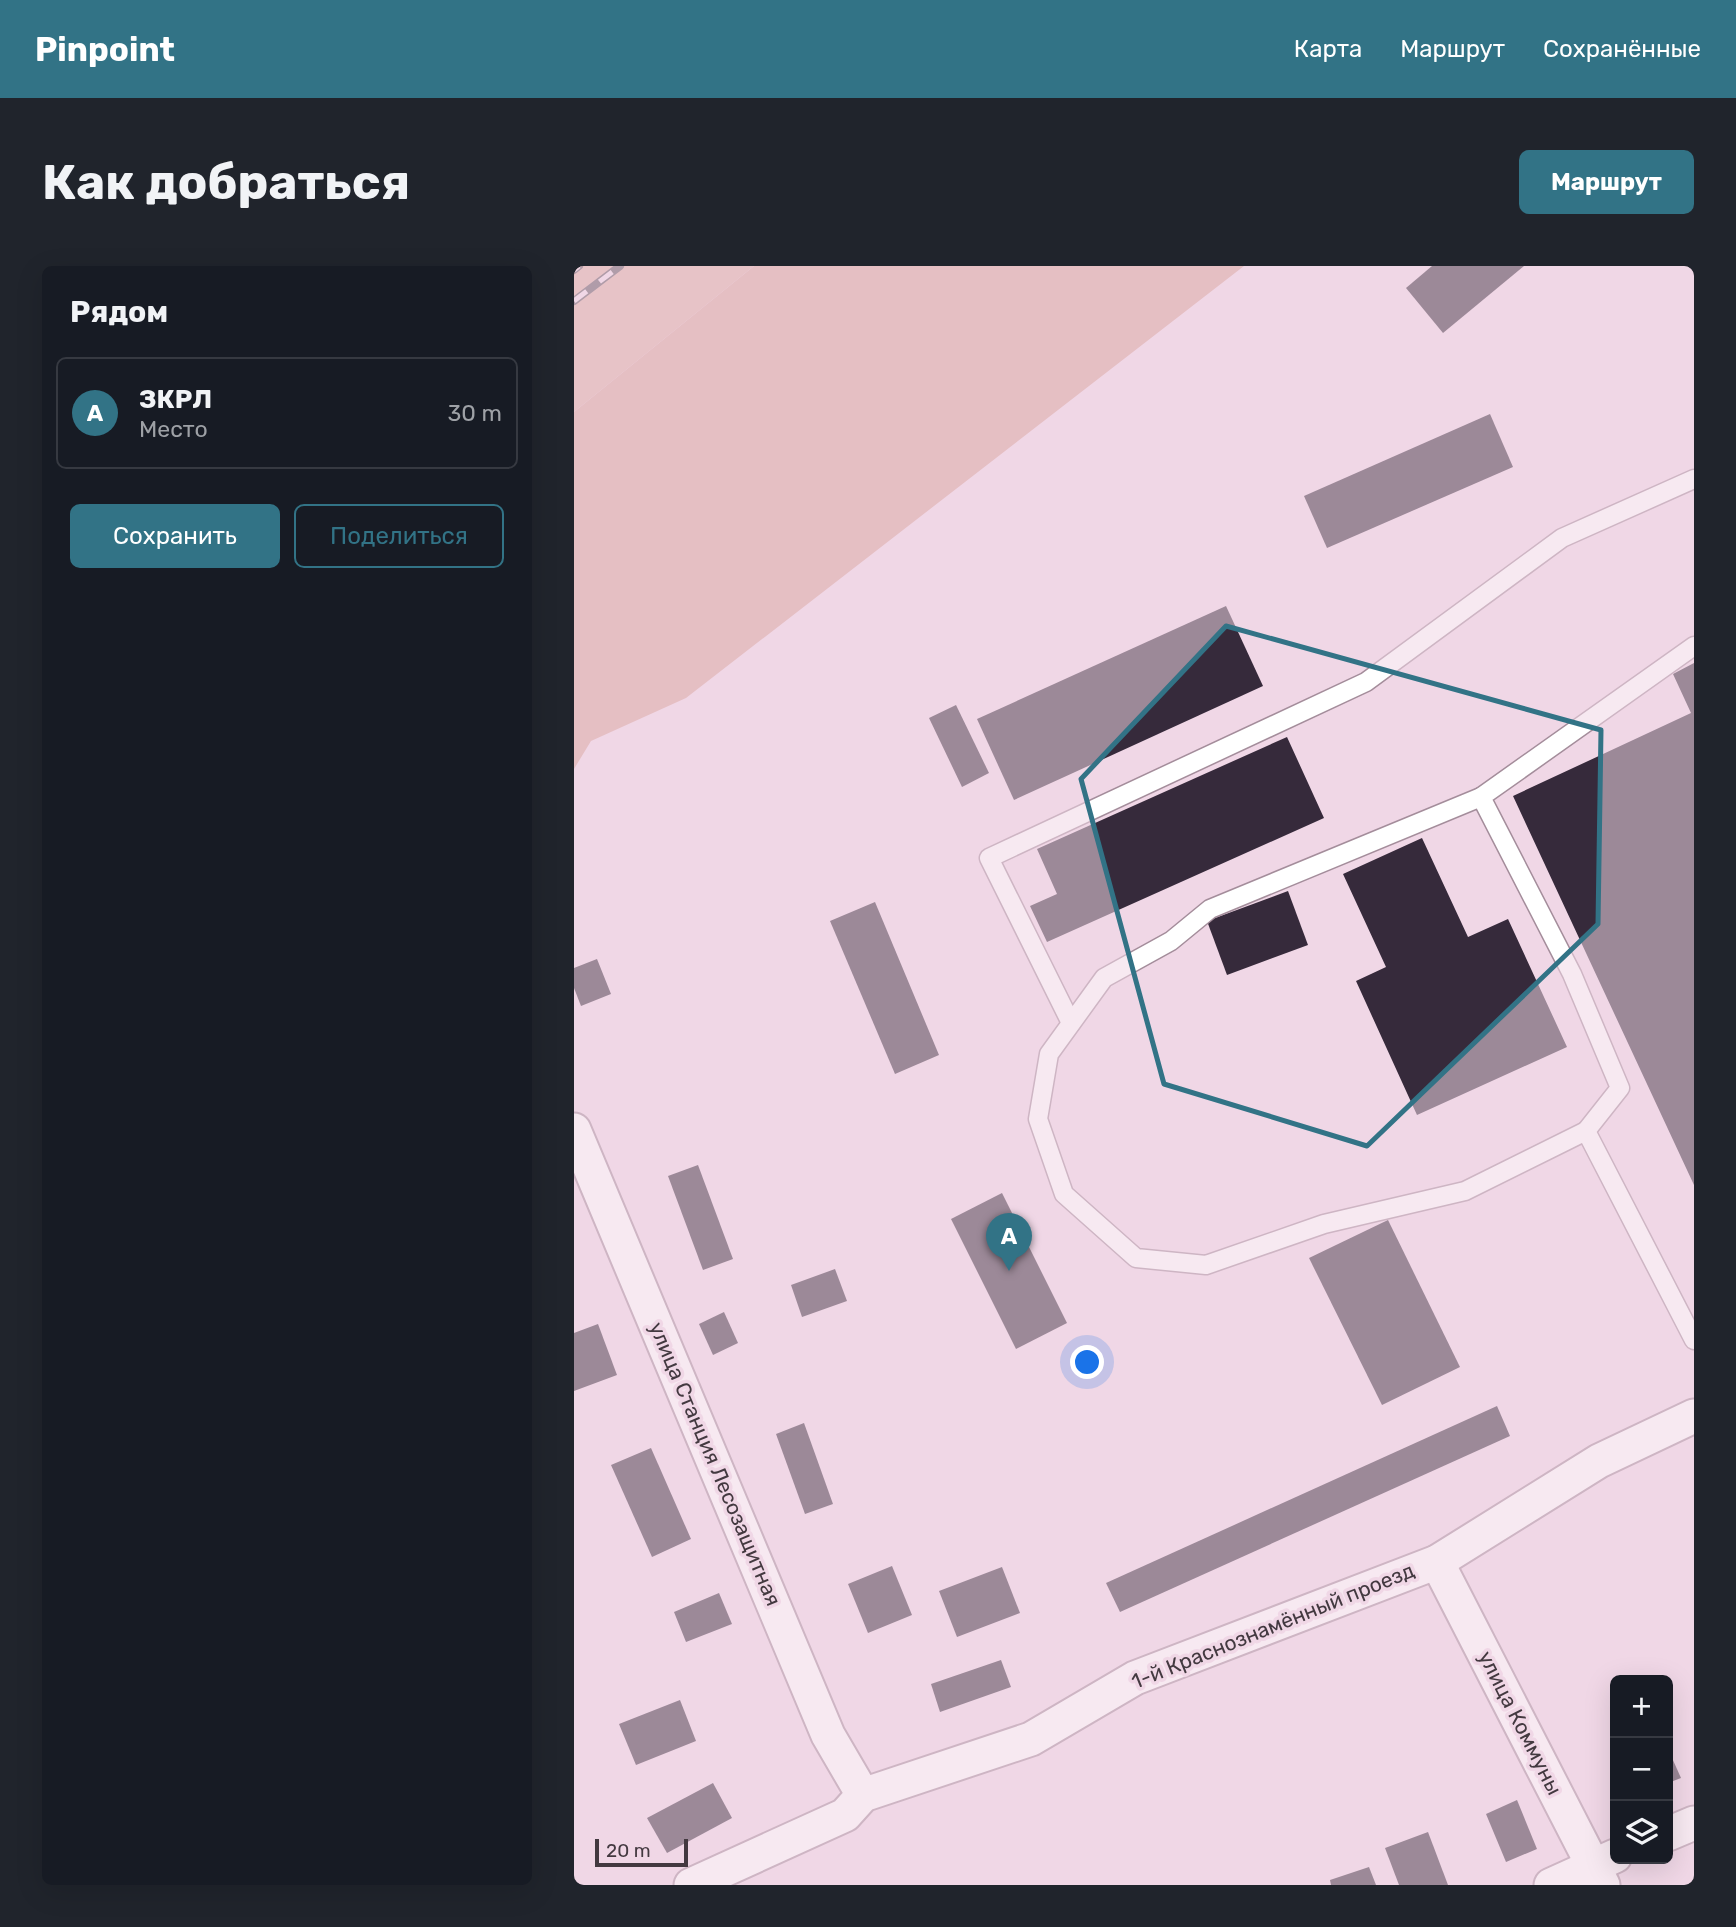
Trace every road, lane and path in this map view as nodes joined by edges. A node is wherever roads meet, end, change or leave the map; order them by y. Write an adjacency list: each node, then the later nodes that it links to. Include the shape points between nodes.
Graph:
1 (1694, 479): 4 (lane, via 1562,538 1366,682 989,858)
2 (1694, 646): 3 (lane)
3 (1480, 797): 4 (lane, via 1210,909 1171,941 1104,978); 6 (lane, via 1572,974 1620,1088)
4 (1071, 1023): 6 (lane, via 1049,1054 1038,1119 1064,1194 1136,1258 1206,1265 1324,1224 1465,1191)
5 (574, 1130): 10 (street, улица Станция Лесозащитная, via 828,1734)
6 (1586, 1131): 7 (lane)
7 (1694, 1340)
8 (1694, 1416): 9 (street, 1-й Краснознамённый проезд, via 1599,1461)
9 (1437, 1562): 10 (street, 1-й Краснознамённый проезд, via 1135,1678 1031,1739); 13 (street, улица Коммуны)
10 (863, 1795): 14 (street, 1-й Краснознамённый проезд, via 845,1815)
11 (1694, 1823): 12 (street)
12 (1673, 1832)
13 (1604, 1869): 15 (street)
14 (691, 1885)
15 (1551, 1885)

